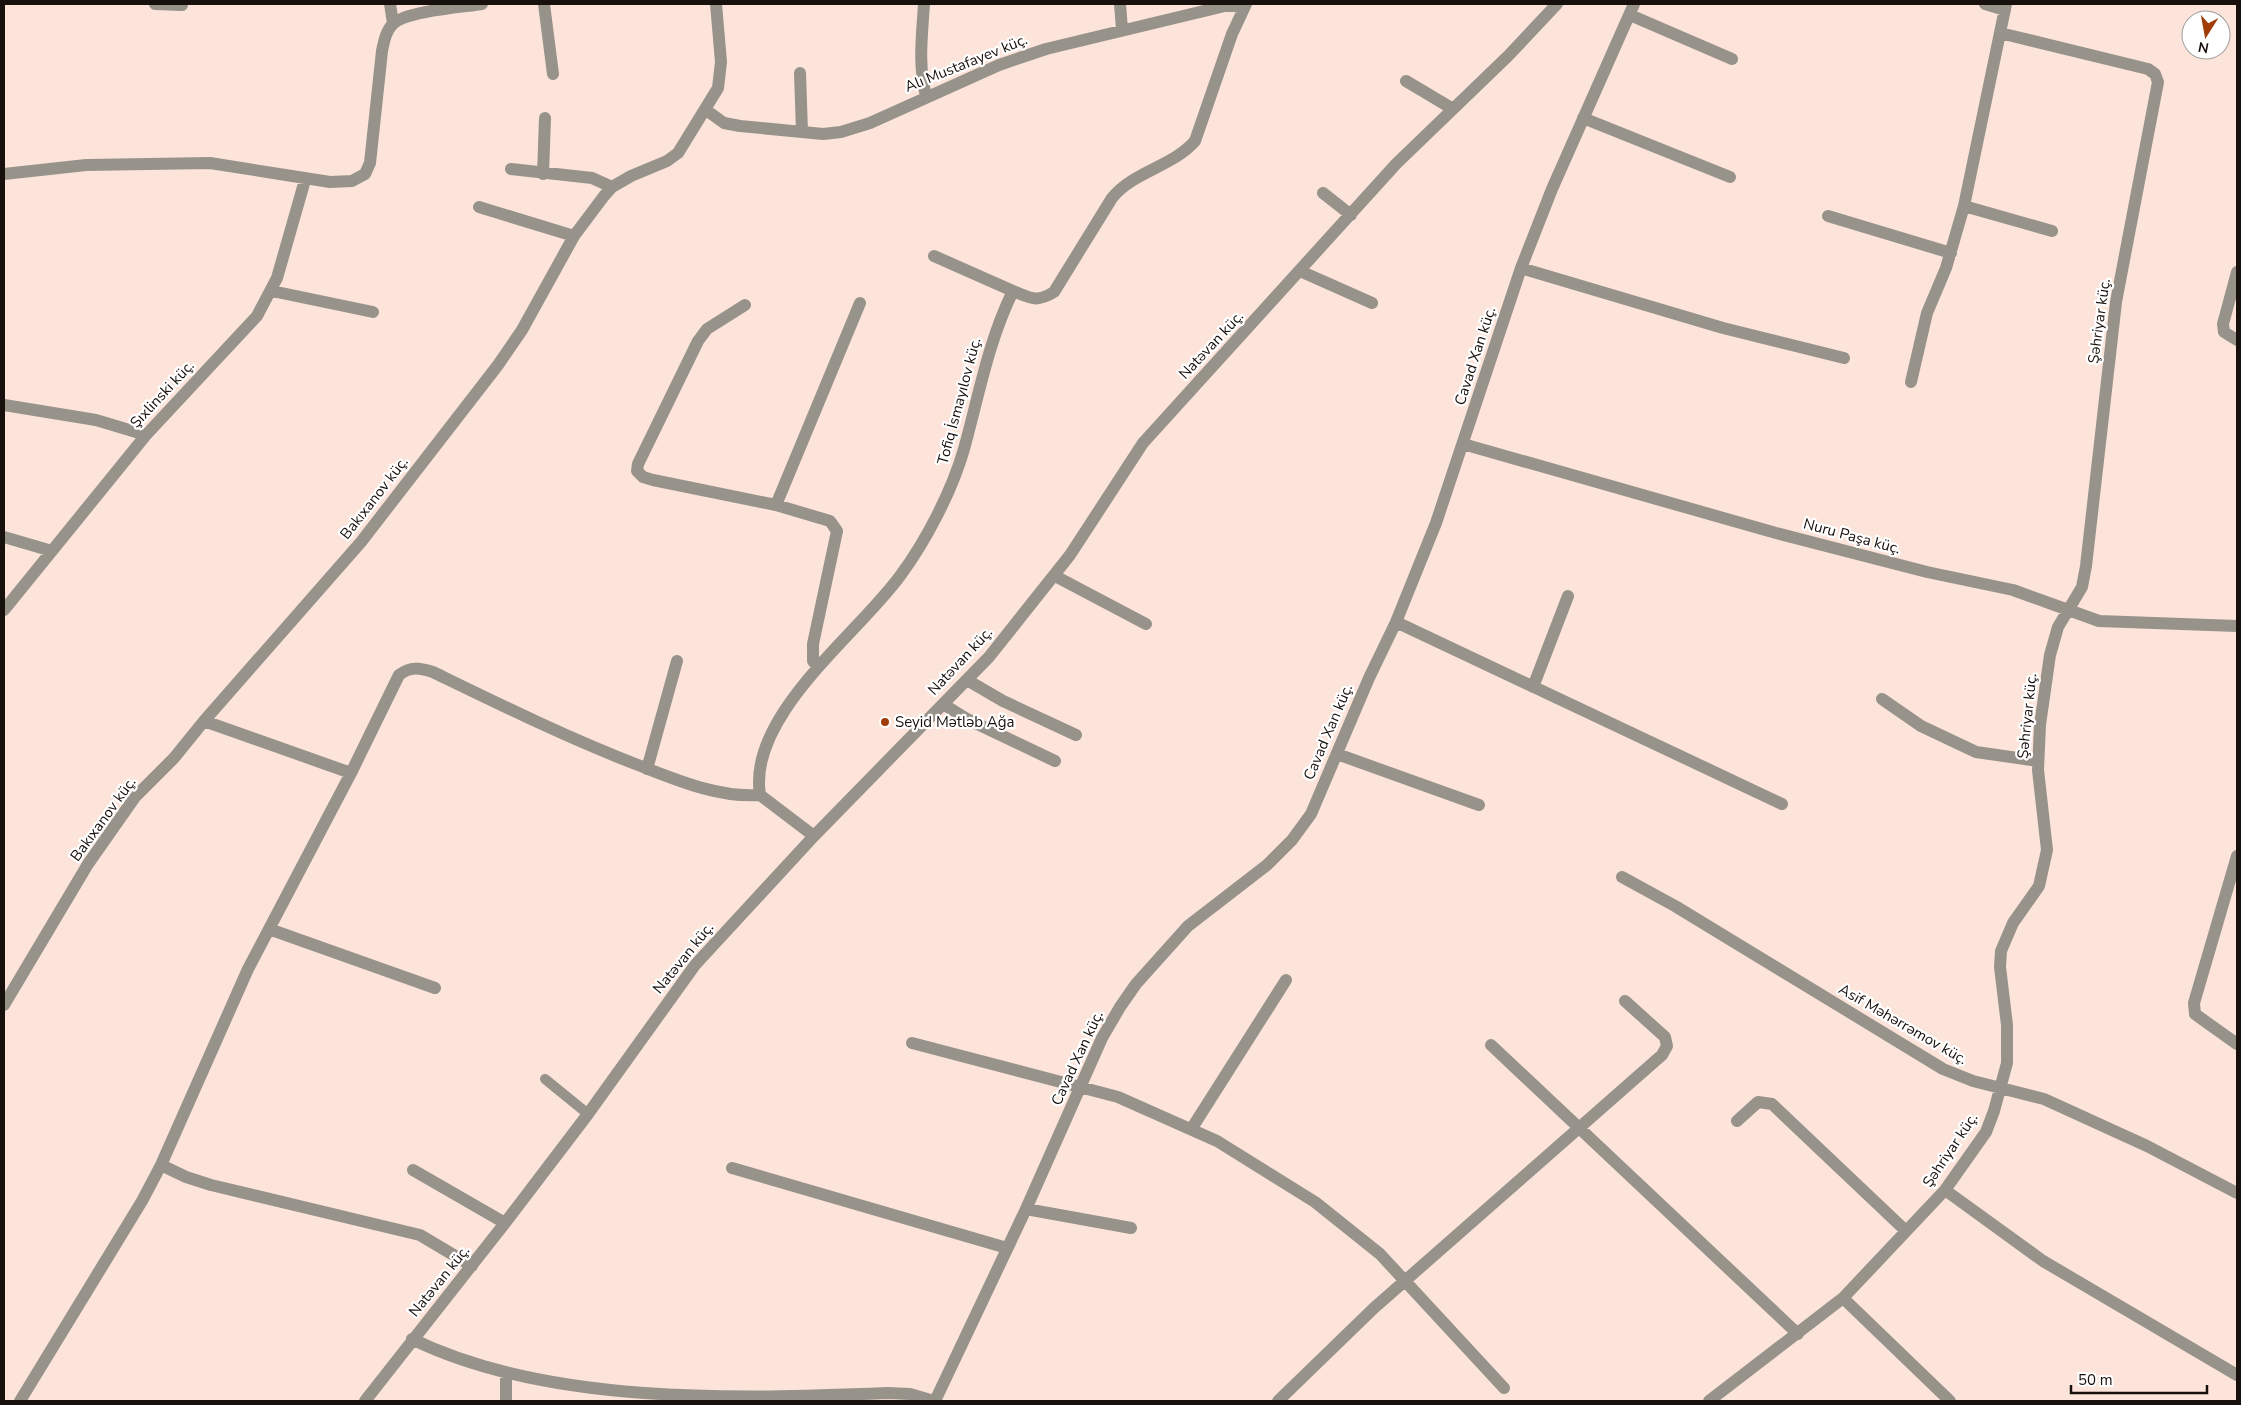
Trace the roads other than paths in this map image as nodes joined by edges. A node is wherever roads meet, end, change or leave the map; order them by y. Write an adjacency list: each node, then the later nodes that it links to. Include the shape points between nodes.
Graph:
1 (155, 4): 10 (street)
2 (390, 4): 14 (street)
3 (482, 4): 14 (street, via 415,14)
4 (544, 4): 19 (street)
5 (716, 4): 23 (street, Bakıxanov küç., via 720,77)
6 (924, 4): 21 (street, via 920,58)
7 (1120, 4): 15 (street)
8 (1557, 4): 22 (street, Natəvan küç.)
9 (1985, 4): 12 (street)
10 (182, 5)
11 (1245, 6): 15 (street, Alı Mustafayev küç., via 1229,5); 46 (street, via 1195,141 1186,151 1122,186 1054,292 1043,299 1034,299)
12 (2005, 7): 16 (street)
13 (1632, 9): 17 (street); 25 (street, Cavad Xan küç.)
14 (394, 23): 31 (street, via 386,33 382,51 370,163 365,174 352,181)
15 (1122, 30): 21 (street, Alı Mustafayev küç., via 998,65)
16 (2000, 33): 34 (street); 63 (street, Şəhriyar küç., via 2148,69 2158,82 2116,302 2086,566 2082,587)
17 (1732, 59)
18 (800, 73): 26 (street)
19 (553, 74)
20 (1406, 81): 22 (street)
21 (926, 96): 26 (street, Alı Mustafayev küç., via 870,123 841,132)
22 (1453, 109): 36 (street, Natəvan küç., via 1396,164)
23 (706, 110): 26 (street, Alı Mustafayev küç., via 724,123); 32 (street, Bakıxanov küç., via 678,153)
24 (545, 118): 29 (street)
25 (1583, 118): 30 (street); 42 (street, Cavad Xan küç.)
26 (802, 132)
27 (511, 169): 29 (street)
28 (4, 174): 31 (street, via 86,165 210,163)
29 (543, 174): 32 (street, via 592,178)
30 (1730, 177)
31 (305, 180): 45 (street, Şıxlinski küç.)
32 (612, 187): 39 (street, Bakıxanov küç.)
33 (1323, 193): 36 (street)
34 (1964, 206): 38 (street); 40 (street)
35 (479, 207): 39 (street)
36 (1351, 214): 43 (street, Natəvan küç.)
37 (1828, 216): 40 (street)
38 (2052, 231)
39 (574, 236): 73 (street, Bakıxanov küç., via 522,330 492,373 361,542)
40 (1951, 253): 53 (street, via 1927,313)
41 (934, 256): 46 (street)
42 (1521, 268): 52 (street, via 1723,328); 56 (street, Cavad Xan küç.)
43 (1300, 271): 48 (street); 60 (street, Natəvan küç., via 1143,443)
44 (2237, 272): 51 (street, via 2222,324 2224,332)
45 (272, 291): 50 (street); 55 (street, Şıxlinski küç., via 257,316)
46 (1013, 291): 68 (street, Tofiq İsmayılov küç., via 990,345 954,479 929,528 882,600)
47 (860, 303): 57 (street)
48 (1372, 303)
49 (745, 305): 57 (street, via 707,329 698,341 637,471 653,480)
50 (373, 312)
51 (2237, 340)
52 (1844, 358)
53 (1911, 382)
54 (4, 405): 55 (street, via 96,420)
55 (146, 435): 59 (street, Şıxlinski küç.)
56 (1463, 444): 63 (street, Nuru Paşa küç., via 1927,572 2013,590); 64 (street, Cavad Xan küç., via 1436,523)
57 (776, 505): 68 (street, via 830,520 837,530 813,644 813,661)
58 (4, 537): 59 (street)
59 (52, 551): 62 (street, Şıxlinski küç.)
60 (1055, 576): 65 (street); 69 (street, Natəvan küç.)
61 (1568, 596): 70 (street)
62 (4, 610)
63 (2068, 610): 66 (street, Nuru Paşa küç., via 2098,621); 77 (street, Şəhriyar küç., via 2058,627 2050,655)
64 (1396, 622): 70 (street); 75 (street, Cavad Xan küç.)
65 (1146, 624)
66 (2237, 626)
67 (677, 661): 78 (street)
68 (817, 666): 80 (street, Tofiq İsmayılov küç., via 788,706 762,757 757,780)
69 (968, 680): 72 (street, Natəvan küç.); 74 (street, via 1003,701)
70 (1533, 687): 81 (street)
71 (1882, 699): 77 (street, via 1922,726 1968,749)
72 (943, 704): 76 (street, via 967,719); 83 (street, Natəvan küç.)
73 (204, 721): 79 (street); 90 (street, Bakıxanov küç., via 174,758 135,797 88,864)
74 (1076, 735)
75 (1337, 754): 82 (street); 95 (street, Cavad Xan küç., via 1311,814 1292,840 1267,866 1188,926 1136,984 1102,1038)
76 (1055, 760)
77 (2038, 761): 96 (street, Şəhriyar küç., via 2047,850 2039,886 2013,923 2002,951 2000,967 2007,1025 2007,1063)
78 (647, 769): 79 (street, via 584,744 433,672 416,667 399,675); 80 (street, via 727,794)
79 (351, 773): 86 (street)
80 (760, 795): 83 (street)
81 (1782, 804)
82 (1479, 805)
83 (814, 836): 97 (street, Natəvan küç., via 691,971)
84 (2237, 856): 92 (street, via 2194,1003 2195,1014)
85 (1622, 876): 96 (street, Asif Məhərrəmov küç., via 1943,1069 1972,1081)
86 (269, 929): 88 (street); 101 (street)
87 (1286, 980): 100 (street)
88 (435, 988)
89 (1625, 1001): 99 (street, via 1666,1037 1667,1046 1662,1055)
90 (4, 1005)
91 (912, 1043): 95 (street)
92 (2237, 1044)
93 (1492, 1045): 99 (street)
94 (545, 1079): 97 (lane)
95 (1081, 1087): 100 (street, via 1118,1097); 106 (street, Cavad Xan küç.)
96 (2000, 1087): 104 (street, Şəhriyar küç., via 1986,1132); 105 (street, Asif Məhərrəmov küç., via 2044,1099)
97 (588, 1114): 107 (street, Natəvan küç.)
98 (1737, 1121): 109 (street, via 1758,1102 1772,1104)
99 (1579, 1127): 112 (street); 114 (street)
100 (1192, 1128): 112 (street, via 1315,1202)
101 (161, 1164): 111 (street, via 211,1185 420,1236); 120 (street, via 142,1201)
102 (732, 1168): 110 (street)
103 (413, 1170): 107 (street)
104 (1945, 1190): 109 (street, Şəhriyar küç.); 116 (street, via 2043,1261)
105 (2237, 1193)
106 (1026, 1209): 108 (street); 110 (street, Cavad Xan küç.)
107 (505, 1223): 111 (street, Natəvan küç.)
108 (1131, 1228)
109 (1906, 1231): 113 (street, Şəhriyar küç.)
110 (1007, 1248): 123 (street, Cavad Xan küç.)
111 (472, 1266): 115 (street, Natəvan küç.)
112 (1407, 1280): 118 (street); 124 (street)
113 (1843, 1298): 114 (street, Şəhriyar küç.); 125 (street)
114 (1798, 1334): 119 (street, Şəhriyar küç.)
115 (412, 1339): 117 (street, via 439,1356); 121 (street, Natəvan küç.)
116 (2237, 1375)
117 (506, 1378): 122 (street); 123 (street, via 605,1398 717,1400 888,1393 910,1394)
118 (1504, 1388)
119 (1715, 1400)
120 (20, 1401)
121 (365, 1401)
122 (506, 1401)
123 (934, 1401)
124 (1278, 1401)
125 (1950, 1401)

